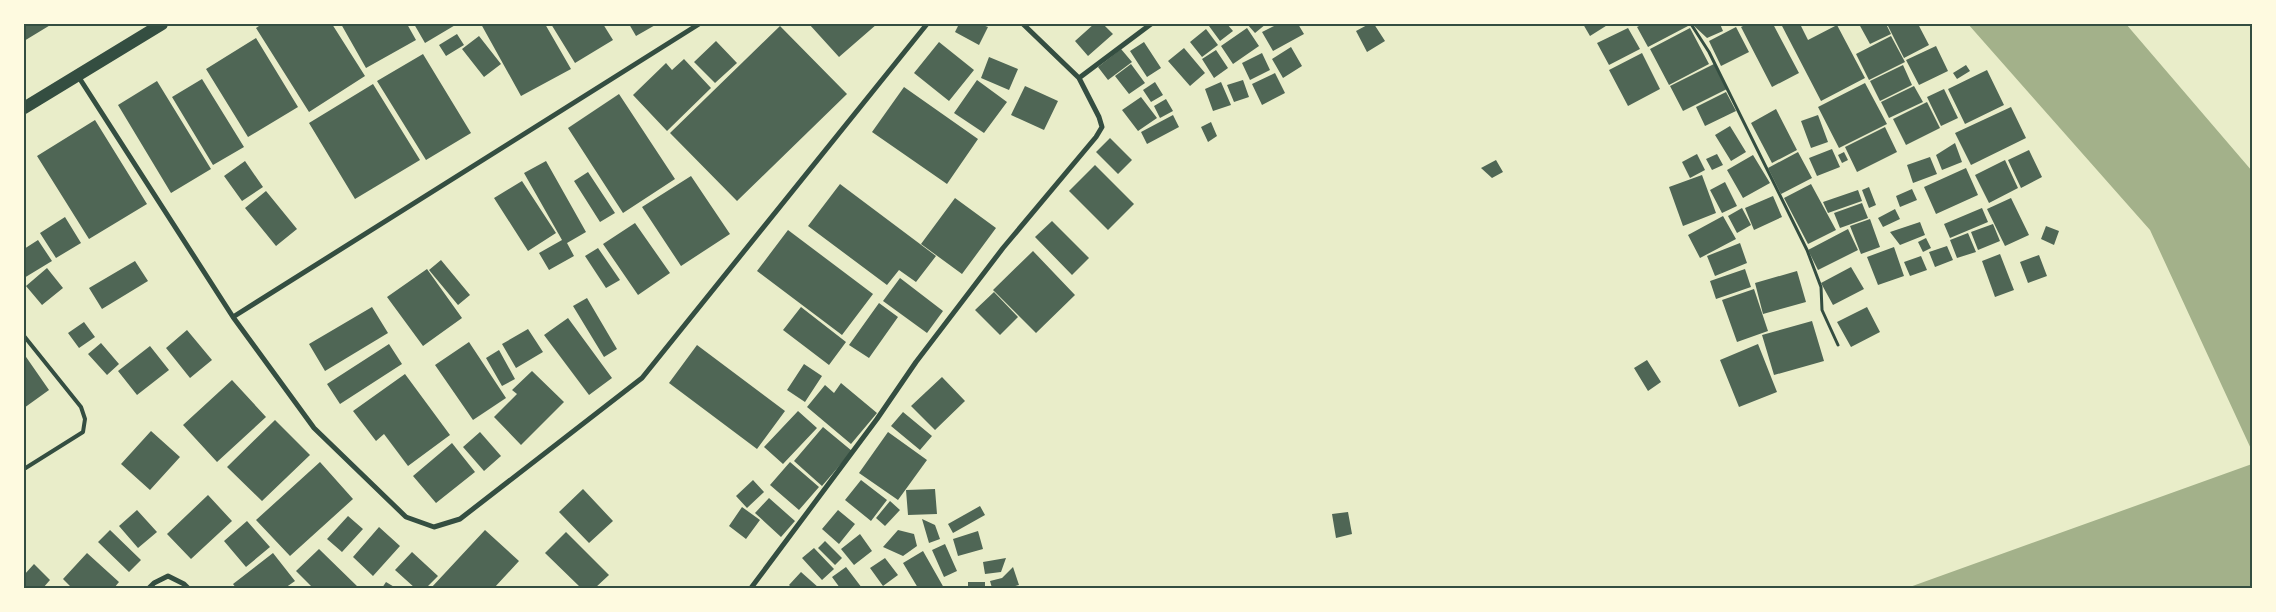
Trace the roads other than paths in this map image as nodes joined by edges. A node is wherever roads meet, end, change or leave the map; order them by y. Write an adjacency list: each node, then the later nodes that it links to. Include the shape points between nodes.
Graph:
1 (162, 24): 6 (main road)
2 (699, 24): 9 (street)
3 (927, 24): 9 (street, via 642,378 460,519 434,527 406,517 314,428)
4 (1022, 24): 7 (street)
5 (1150, 24): 7 (street)
6 (78, 75): 8 (main road); 9 (street)
7 (1079, 78): 14 (street, via 1102,127 1096,137 1002,248)
8 (24, 108)
9 (233, 317)
10 (24, 336): 11 (lane, via 80,407 85,419 83,432)
11 (24, 469)
12 (149, 588): 13 (street, via 168,576)
13 (188, 588)
14 (751, 588)

